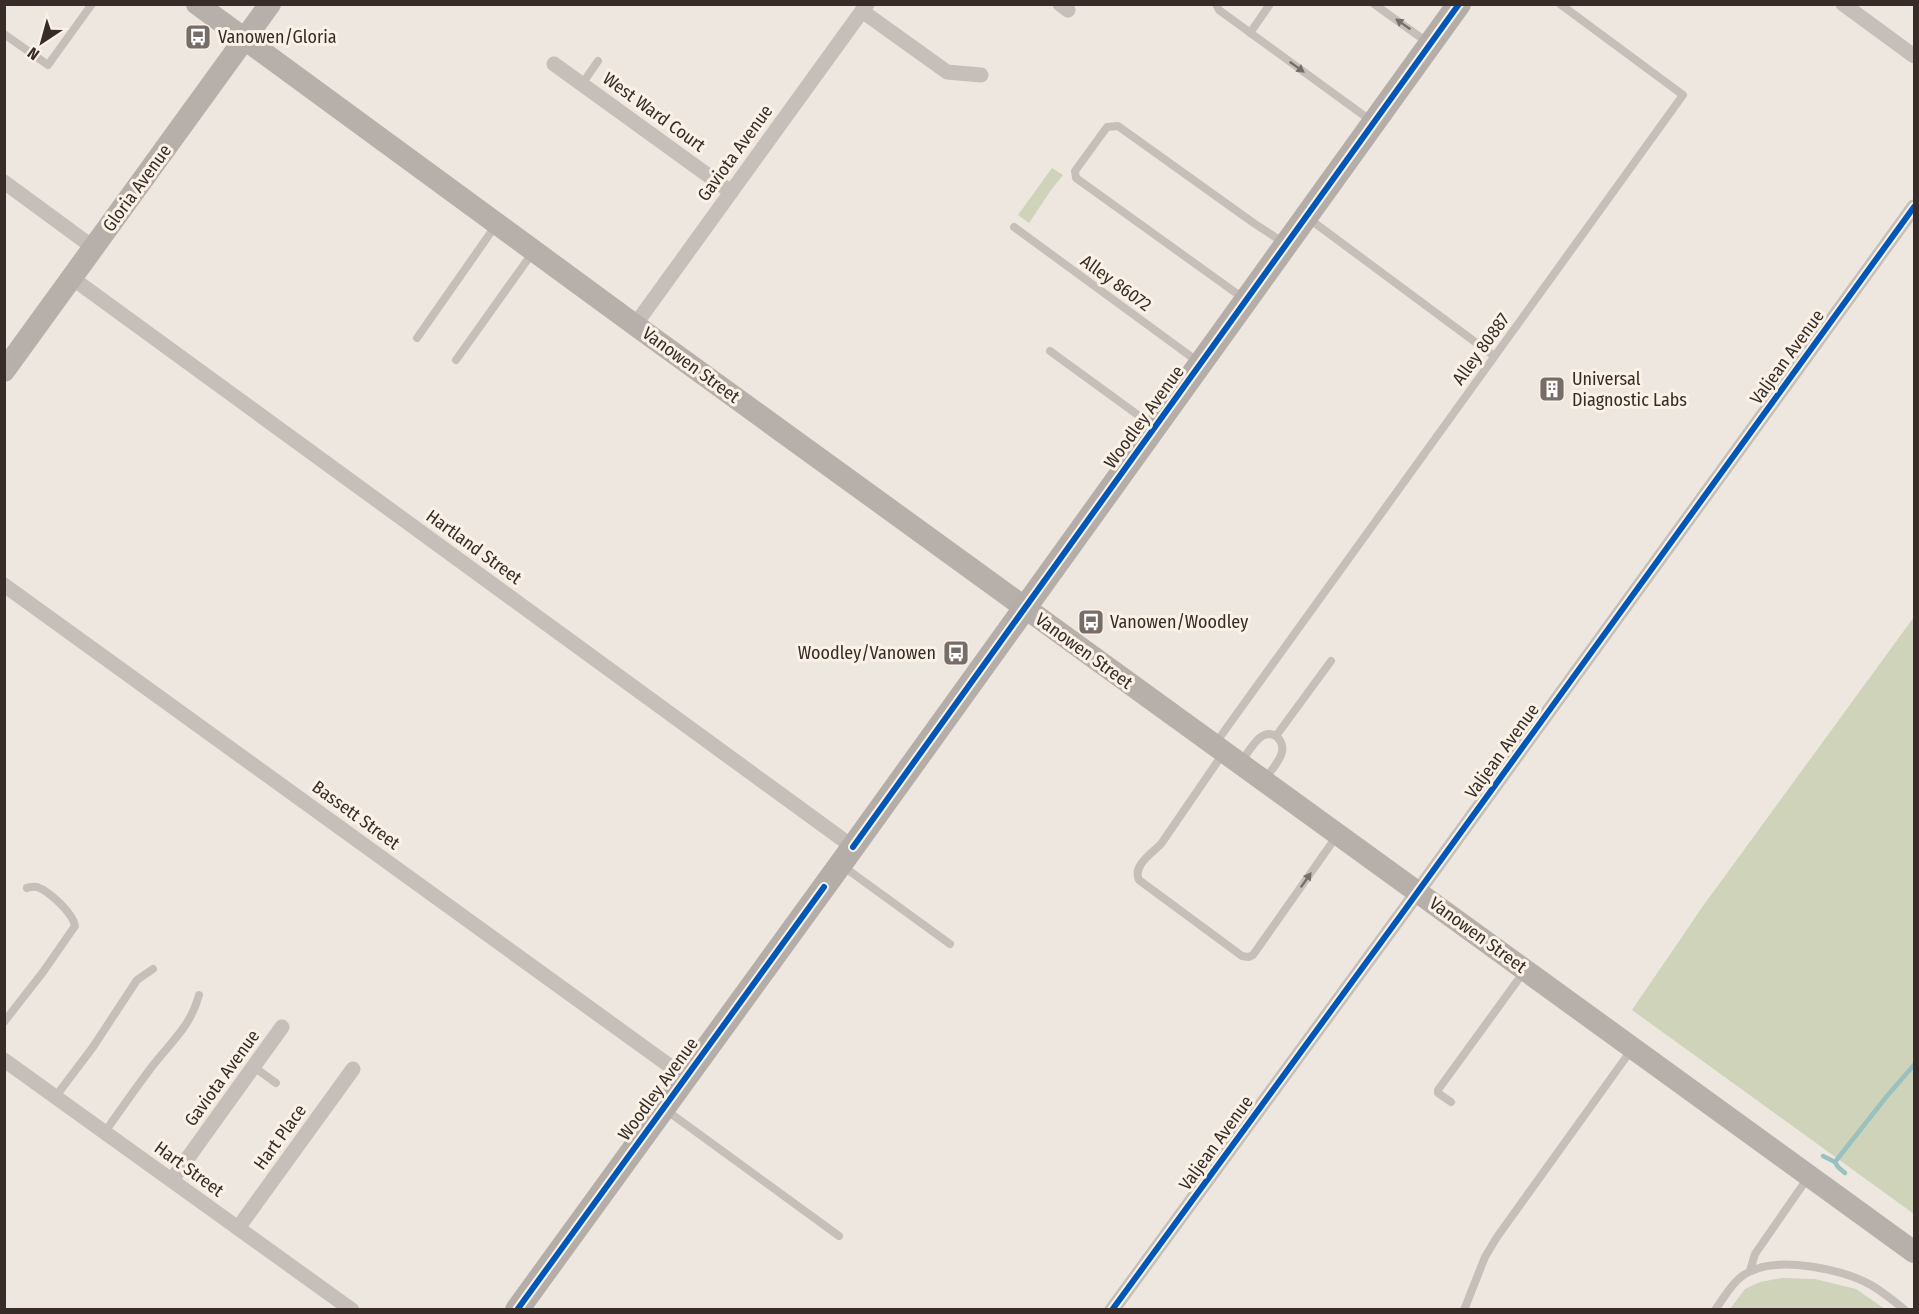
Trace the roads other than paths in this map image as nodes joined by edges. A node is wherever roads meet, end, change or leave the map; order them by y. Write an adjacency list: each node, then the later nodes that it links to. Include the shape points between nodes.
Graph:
1 (92, 4): 12 (lane, via 48,64)
2 (197, 4): 13 (main road, Vanowen Street)
3 (270, 4): 13 (main road, Gloria Avenue)
4 (1216, 4): 11 (lane)
5 (1270, 4): 11 (lane)
6 (1374, 4): 14 (lane, one-way to 6)
7 (1459, 4): 14 (main road, Woodley Avenue)
8 (1560, 4): 35 (lane, Alley 80887, via 1683,95)
9 (1842, 4): 15 (street)
10 (864, 8): 18 (street, via 947,72); 22 (street, Gaviota Avenue)
11 (1250, 33): 20 (lane, one-way to 20)
12 (4, 34)
13 (244, 40): 25 (main road, Vanowen Street); 28 (main road, Gloria Avenue)
14 (1431, 44): 20 (main road, Woodley Avenue)
15 (1914, 56)
16 (598, 61): 19 (lane)
17 (554, 64): 19 (street, West Ward Court)
18 (981, 75)
19 (582, 84): 22 (street, West Ward Court)
20 (1374, 123): 24 (main road, Woodley Avenue)
21 (4, 182): 28 (street)
22 (731, 192): 32 (street, Gaviota Avenue)
23 (1914, 207): 49 (street, Valjean Avenue)
24 (1307, 217): 27 (main road, Woodley Avenue); 35 (lane)
25 (497, 224): 29 (main road, Vanowen Street); 33 (lane)
26 (1014, 227): 37 (lane, Alley 86072)
27 (1287, 244): 31 (main road, Woodley Avenue); 31 (lane, via 1118,126 1107,127 1075,171 1076,178)
28 (93, 248): 30 (main road, Gloria Avenue)
29 (534, 251): 32 (main road, Vanowen Street); 36 (lane)
30 (72, 278): 38 (main road, Gloria Avenue); 47 (street, Hartland Street)
31 (1246, 300): 37 (main road, Woodley Avenue)
32 (635, 325): 41 (main road, Vanowen Street)
33 (417, 338)
34 (1050, 351): 39 (lane)
35 (1494, 356): 44 (lane, Alley 80887)
36 (456, 360)
37 (1201, 363): 39 (main road, Woodley Avenue)
38 (4, 371)
39 (1155, 428): 41 (main road, Woodley Avenue)
40 (4, 585): 60 (street, Bassett Street)
41 (1024, 608): 44 (main road, Vanowen Street); 47 (main road, Woodley Avenue)
42 (1331, 661): 43 (lane)
43 (1276, 736): 44 (lane, via 1264,734); 45 (lane, via 1284,747)
44 (1227, 753): 45 (main road, Vanowen Street); 46 (lane, one-way to 46, via 1136,875 1242,956 1253,955)
45 (1264, 780): 46 (main road, Vanowen Street)
46 (1339, 834): 49 (main road, Vanowen Street)
47 (846, 856): 50 (lane); 60 (main road, Woodley Avenue)
48 (27, 888): 54 (lane, via 40,889 61,905 74,919 75,926)
49 (1418, 892): 52 (main road, Vanowen Street); 74 (street, Valjean Avenue)
50 (950, 944)
51 (153, 969): 62 (lane, via 137,980)
52 (1526, 969): 56 (main road, Vanowen Street); 63 (lane, via 1438,1090)
53 (199, 995): 65 (lane, via 195,1012)
54 (4, 1022)
55 (282, 1027): 58 (street, Gaviota Avenue)
56 (1633, 1048): 66 (main road, Vanowen Street); 75 (lane, via 1493,1242)
57 (4, 1059): 62 (street, Hart Street)
58 (254, 1067): 61 (lane); 67 (street, Gaviota Avenue)
59 (353, 1068): 68 (street, Hart Place)
60 (686, 1077): 64 (main road, Woodley Avenue)
61 (276, 1083)
62 (56, 1096): 65 (street, Hart Street)
63 (1451, 1102)
64 (663, 1108): 69 (lane); 73 (main road, Woodley Avenue)
65 (105, 1132): 67 (street, Hart Street)
66 (1809, 1176): 70 (main road, Vanowen Street); 71 (lane, via 1755,1254)
67 (172, 1180): 68 (street, Hart Street)
68 (238, 1228): 72 (street, Hart Street)
69 (839, 1236)
70 (1914, 1252)
71 (1750, 1271): 76 (lane); 77 (lane, via 1765,1266 1820,1267 1872,1285)
72 (352, 1310)
73 (518, 1310)
74 (1112, 1310)
75 (1464, 1310)
76 (1715, 1310)
77 (1905, 1310)

